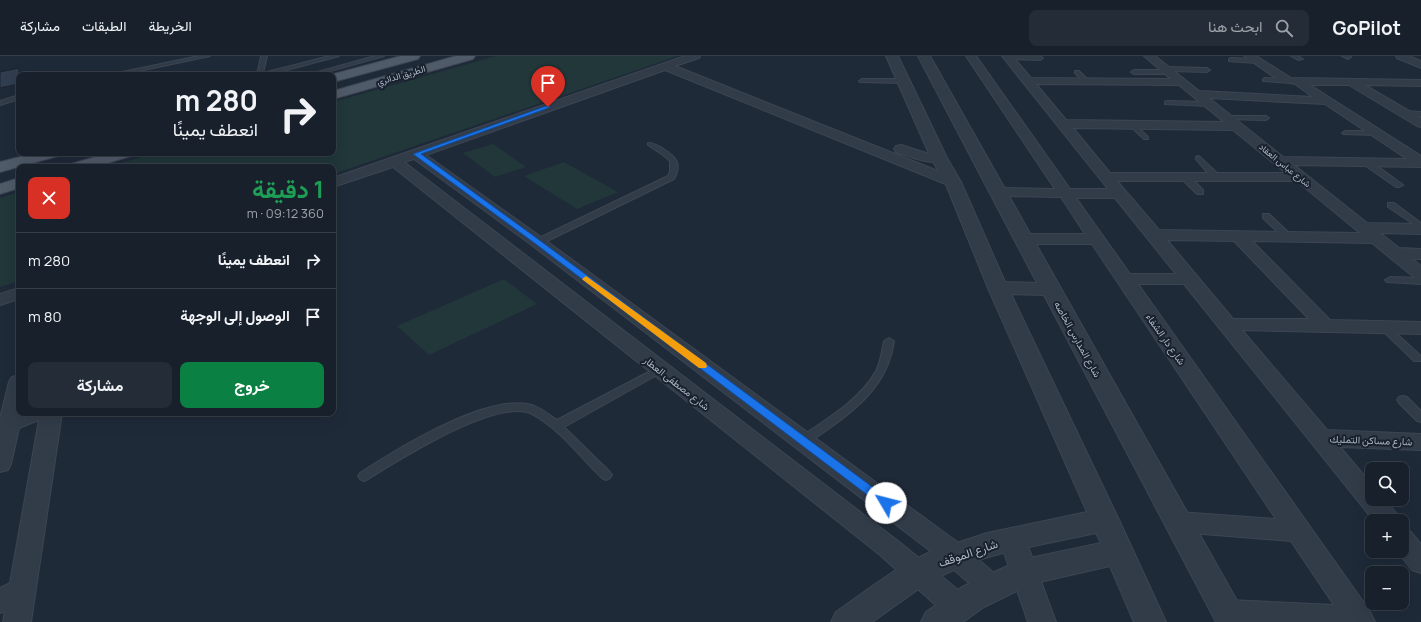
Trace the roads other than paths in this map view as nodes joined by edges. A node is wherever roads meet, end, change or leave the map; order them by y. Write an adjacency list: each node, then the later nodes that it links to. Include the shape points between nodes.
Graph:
1 (201, 56): 2 (lane); 26 (lane)
2 (207, 56)
3 (264, 56): 27 (lane)
4 (336, 56): 28 (lane)
5 (358, 56): 29 (lane)
6 (381, 56): 30 (lane)
7 (414, 56): 33 (main road, الطريق الدائري)
8 (470, 56): 43 (main road, الطريق الدائري)
9 (695, 56): 20 (street)
10 (892, 56): 36 (street, شارع المدارس الخاصه)
11 (924, 56): 60 (street, شارع المدارس الخاصه)
12 (971, 56): 24 (street, شارع دار الشفاء)
13 (1149, 56): 25 (street, شارع عباس العقاد)
14 (1294, 56): 18 (lane)
15 (1401, 56): 21 (street)
16 (1040, 58): 24 (lane)
17 (1252, 58): 19 (lane); 39 (street, via 1284,79)
18 (1300, 59)
19 (1230, 60)
20 (680, 61): 22 (street); 54 (street)
21 (1421, 65)
22 (665, 66): 59 (street); 65 (street)
23 (1207, 70): 25 (lane)
24 (1010, 71): 37 (street); 38 (street, via 1113,89); 53 (street, شارع دار الشفاء); 87 (street, شارع دار الشفاء)
25 (1167, 71): 32 (lane); 41 (street, شارع عباس العقاد)
26 (125, 72)
27 (261, 72)
28 (272, 72)
29 (296, 72)
30 (321, 72)
31 (1077, 72): 37 (lane)
32 (1134, 72)
33 (336, 77)
34 (1265, 80): 39 (lane)
35 (862, 81): 36 (lane)
36 (903, 81): 60 (street, شارع المدارس الخاصه)
37 (1086, 81): 38 (street)
38 (1105, 81): 41 (street)
39 (1295, 81): 40 (street); 46 (street)
40 (1350, 81): 42 (street); 50 (street)
41 (1181, 82): 44 (street, شارع عباس العقاد)
42 (1421, 83)
43 (336, 94)
44 (1197, 94): 46 (street); 49 (street, شارع عباس العقاد)
45 (16, 98): 47 (lane)
46 (1327, 101): 62 (street)
47 (0, 102)
48 (1167, 103): 49 (lane)
49 (1208, 104): 55 (street, شارع عباس العقاد)
50 (1405, 113): 51 (lane); 56 (street)
51 (1421, 114)
52 (1266, 118): 55 (lane)
53 (1059, 119): 57 (street); 58 (street, via 1129,116 1140,119); 76 (street, شارع دار الشفاء)
54 (830, 120): 59 (street); 68 (street, via 916,155)
55 (1231, 122): 58 (street); 70 (street, شارع عباس العقاد)
56 (1421, 123)
57 (1132, 125): 58 (street); 63 (lane)
58 (1145, 125)
59 (814, 126): 81 (street)
60 (944, 129): 68 (street, شارع المدارس الخاصه); 85 (street, شارع المدارس الخاصه)
61 (1345, 133): 62 (lane)
62 (1377, 133): 73 (street)
63 (1146, 138)
64 (650, 144): 98 (lane, via 672,159 676,165 671,177)
65 (416, 154): 71 (street); 98 (street)
66 (42, 156): 75 (main road)
67 (116, 156): 74 (main road)
68 (939, 158): 81 (street, شارع المدارس الخاصه)
69 (1198, 158): 78 (lane)
70 (1279, 160): 72 (street); 79 (street, شارع عباس العقاد)
71 (394, 162): 80 (street); 99 (street, شارع مصطفى العطار)
72 (1366, 162): 73 (street); 83 (lane)
73 (1421, 162)
74 (88, 164)
75 (0, 167)
76 (1106, 177): 77 (street); 88 (street, شارع دار الشفاء)
77 (1185, 177): 78 (street); 86 (lane)
78 (1216, 177): 79 (street)
79 (1300, 177): 92 (street, شارع عباس العقاد)
80 (336, 182)
81 (953, 182): 107 (street, شارع المدارس الخاصه)
82 (16, 184): 84 (main road)
83 (1399, 185)
84 (0, 189)
85 (998, 192): 87 (street); 96 (street, شارع المدارس الخاصه)
86 (1200, 192)
87 (1066, 193): 88 (street); 97 (street, شارع دار الشفاء)
88 (1120, 194): 93 (street, شارع دار الشفاء)
89 (1391, 205): 91 (lane)
90 (1266, 216): 95 (lane)
91 (1421, 228): 92 (street)
92 (1370, 233): 95 (street); 100 (street, شارع عباس العقاد)
93 (1153, 235): 94 (street); 104 (street, شارع دار الشفاء)
94 (1238, 236): 95 (street); 114 (street)
95 (1288, 237)
96 (1024, 239): 97 (street); 108 (street, شارع المدارس الخاصه)
97 (1098, 239): 103 (street, شارع دار الشفاء)
98 (537, 241): 99 (street); 111 (street)
99 (509, 251): 112 (street, شارع مصطفى العطار)
100 (1395, 253): 101 (street); 102 (street, شارع عباس العقاد)
101 (1421, 254)
102 (1421, 274)
103 (1125, 279): 104 (street); 136 (street, شارع دار الشفاء)
104 (1190, 279): 113 (street, شارع دار الشفاء)
105 (1390, 280): 106 (lane)
106 (1421, 281)
107 (998, 288): 108 (street); 134 (street, شارع المدارس الخاصه)
108 (1051, 289): 135 (street, شارع المدارس الخاصه)
109 (16, 294): 110 (street)
110 (0, 300)
111 (619, 304): 112 (street); 128 (street)
112 (593, 316): 119 (street, شارع مصطفى العطار)
113 (1226, 324): 114 (street); 127 (street, شارع دار الشفاء)
114 (1326, 324): 115 (street)
115 (1384, 327): 116 (street); 118 (lane)
116 (1421, 328)
117 (889, 341): 128 (lane, via 886,360 876,379 859,398)
118 (1418, 359)
119 (660, 369): 126 (lane); 142 (street, شارع مصطفى العطار)
120 (16, 396): 125 (street)
121 (1403, 400): 124 (lane)
122 (29, 416): 125 (street)
123 (51, 416): 145 (street)
124 (1421, 418)
125 (10, 423): 130 (street)
126 (556, 426): 131 (lane); 132 (lane, via 546,417 528,408 504,407 441,432)
127 (1320, 438): 129 (street, شارع مساكن التمليك); 133 (street, شارع دار الشفاء)
128 (803, 441): 140 (street)
129 (1421, 442)
130 (0, 464)
131 (606, 475)
132 (364, 476)
133 (1382, 514)
134 (1105, 520): 137 (street, شارع الموقف); 139 (street, شارع المدارس الخاصه)
135 (1178, 522): 136 (street); 148 (street, شارع المدارس الخاصه)
136 (1298, 530): 149 (street, شارع دار الشفاء)
137 (1012, 538): 140 (street, شارع الموقف); 143 (street)
138 (1409, 547): 141 (street)
139 (1118, 552): 143 (street); 153 (street, شارع المدارس الخاصه)
140 (955, 555): 142 (street, شارع الموقف); 144 (street)
141 (1421, 562)
142 (919, 572): 147 (street, شارع مصطفى العطار); 151 (street, شارع الموقف)
143 (1025, 572): 144 (street); 152 (street)
144 (992, 587): 147 (street)
145 (23, 589): 146 (street); 150 (street)
146 (0, 601)
147 (948, 615)
148 (1230, 617): 149 (street)
149 (1360, 620)
150 (17, 622)
151 (847, 622)
152 (1042, 622)
153 (1150, 622)

